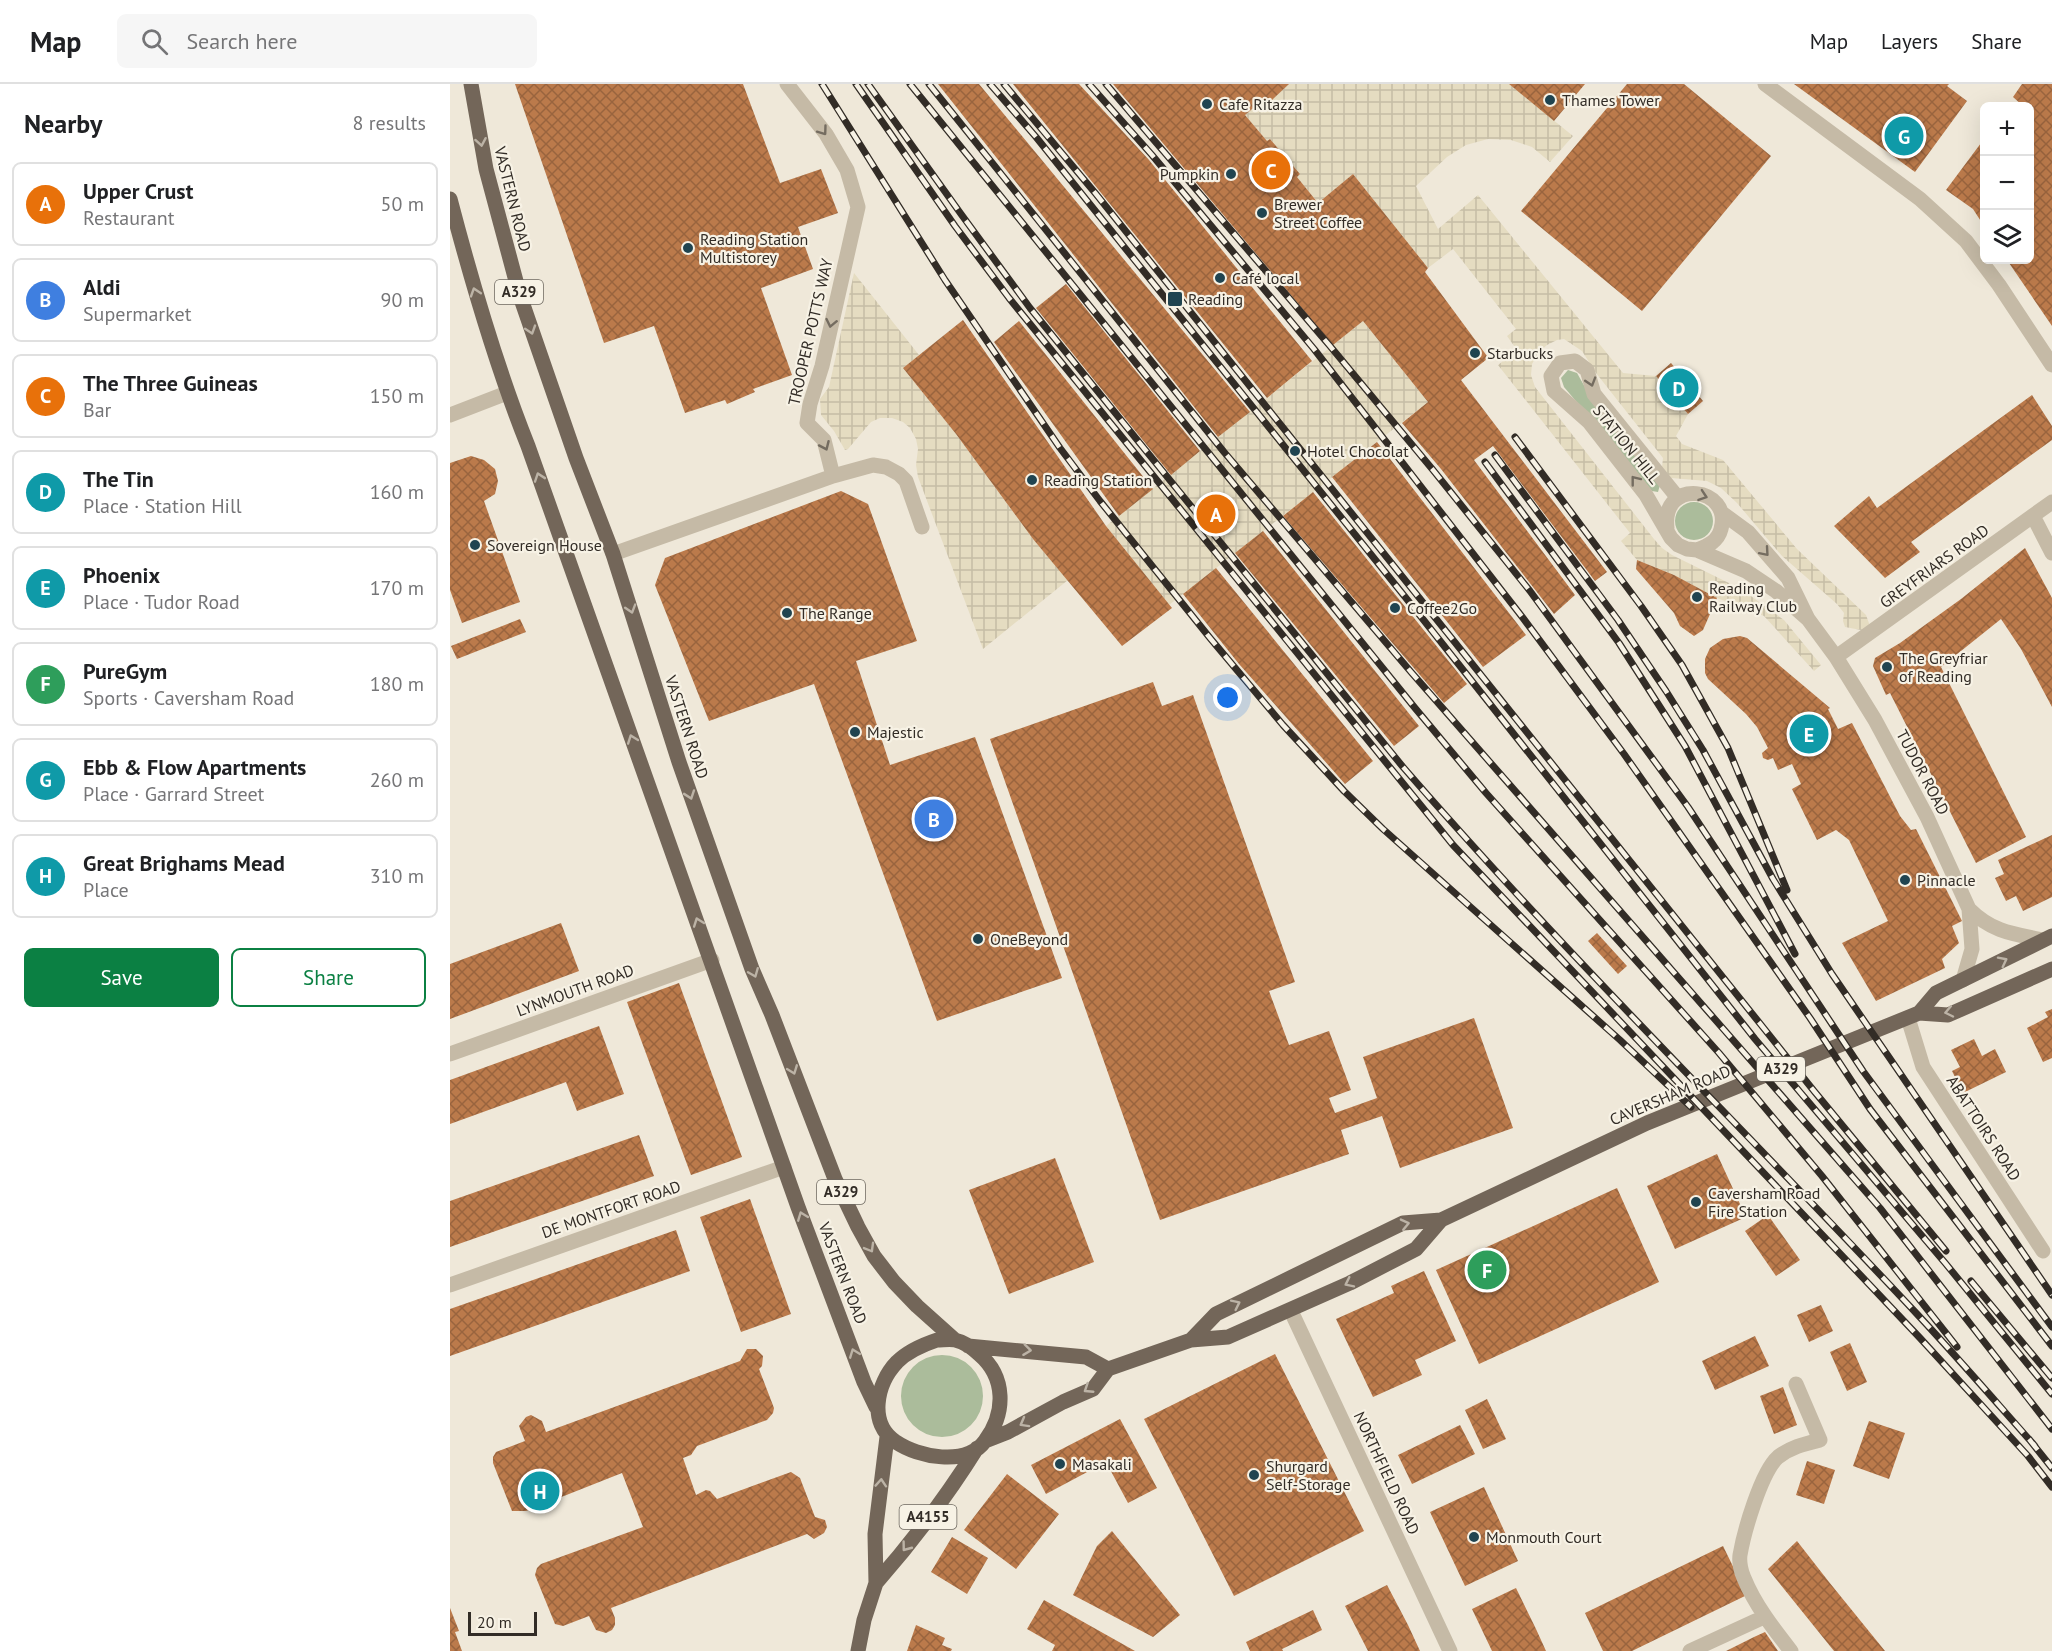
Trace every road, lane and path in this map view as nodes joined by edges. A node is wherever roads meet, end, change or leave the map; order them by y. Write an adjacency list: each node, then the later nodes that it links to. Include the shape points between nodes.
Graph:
1 (471, 84): 16 (main road, VASTERN ROAD / A329, one-way to 16, via 486,169 520,296)
2 (787, 84): 8 (street, TROOPER POTTS WAY, one-way to 8, via 842,161 858,207 807,423 824,440)
3 (1765, 84): 5 (street, via 1920,199 1966,241)
4 (450, 199): 6 (main road, VASTERN ROAD / A329, one-way to 4, via 471,282)
5 (2052, 365)
6 (507, 393): 7 (street); 22 (main road, VASTERN ROAD / A329, one-way to 6)
7 (450, 415)
8 (833, 476): 13 (street, via 873,465 899,474 906,481); 16 (street)
9 (1678, 498): 11 (street, STATION HILL, one-way to 11, via 1701,494 1717,504); 14 (street, via 1668,510); 14 (street, STATION HILL, one-way to 9, via 1646,495 1589,422 1554,391 1551,376 1560,363 1575,361 1587,369 1594,393)
10 (2052, 502): 12 (street, GREYFRIARS ROAD)
11 (1722, 513): 15 (street, via 1715,541); 18 (street, STATION HILL, one-way to 18, via 1748,532 1788,578)
12 (2033, 516): 17 (street); 19 (street, GREYFRIARS ROAD)
13 (922, 527)
14 (1667, 529): 15 (street, STATION HILL, via 1678,545)
15 (1697, 550): 18 (street, STATION HILL, via 1746,571)
16 (613, 554): 33 (main road, VASTERN ROAD / A329, one-way to 33, via 710,851 835,1179 874,1256 917,1306)
17 (2052, 554)
18 (1808, 619): 19 (street, STATION HILL)
19 (1836, 657): 20 (street, TUDOR ROAD, via 1927,817)
20 (1970, 909): 21 (street, TUDOR ROAD, via 1998,930); 24 (street, TUDOR ROAD, via 1972,949)
21 (2048, 938): 24 (main road, A329, one-way to 21)
22 (712, 960): 26 (street, LYNMOUTH ROAD); 27 (main road, VASTERN ROAD / A329)
23 (2052, 969): 25 (main road, CAVERSHAM ROAD / A329, one-way to 25, via 1948,1015)
24 (1963, 980): 25 (main road, A329, via 1936,993)
25 (1913, 1015): 28 (main road, CAVERSHAM ROAD / A329, via 1647,1123); 29 (street, ABATTOIRS ROAD, via 1923,1067)
26 (450, 1054)
27 (784, 1167): 30 (street, DE MONTFORT ROAD); 36 (main road, VASTERN ROAD / A329, one-way to 27)
28 (1441, 1220): 31 (main road, CAVERSHAM ROAD / A329, one-way to 31, via 1416,1249); 32 (main road, CAVERSHAM ROAD / A329, one-way to 28, via 1216,1314 1403,1223)
29 (2043, 1251)
30 (450, 1284)
31 (1291, 1311): 32 (main road, CAVERSHAM ROAD / A329, via 1228,1337); 42 (street, NORTHFIELD ROAD)
32 (1191, 1340): 34 (main road, CAVERSHAM ROAD / A329)
33 (962, 1343): 34 (main road, one-way to 34, via 1086,1357); 36 (main road, via 937,1340 909,1352 885,1380); 38 (main road, via 994,1370 1000,1384 998,1409)
34 (1108, 1369): 38 (main road, CAVERSHAM ROAD / A329, one-way to 38, via 1093,1389)
35 (1796, 1383): 40 (street, via 1820,1440 1796,1446 1776,1459 1758,1491 1740,1558 1743,1577)
36 (876, 1407): 37 (main road)
37 (887, 1437): 38 (main road, via 906,1449 937,1457 964,1454); 39 (main road, A4155, one-way to 37, via 875,1534)
38 (981, 1445): 39 (main road, A4155, one-way to 39)
39 (876, 1583): 41 (main road, A4155)
40 (1764, 1617): 43 (street); 44 (street)
41 (858, 1651)
42 (1450, 1651)
43 (1690, 1651)
44 (1791, 1651)

